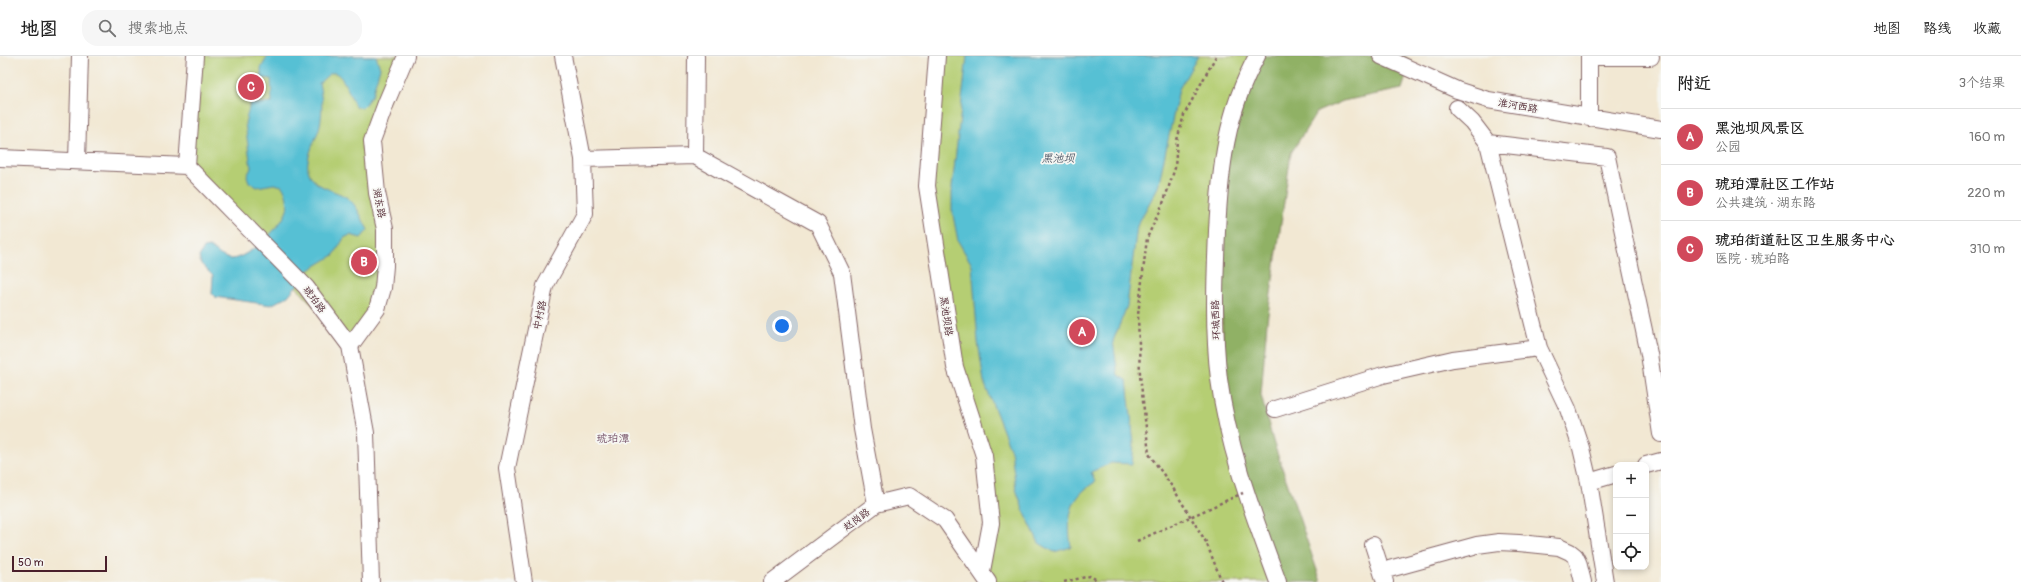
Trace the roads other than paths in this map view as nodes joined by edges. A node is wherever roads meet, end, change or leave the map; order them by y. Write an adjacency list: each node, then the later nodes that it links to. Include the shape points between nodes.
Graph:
1 (80, 56): 18 (street)
2 (196, 56): 19 (street)
3 (563, 56): 17 (street, 中村路)
4 (696, 56): 15 (street)
5 (937, 56): 30 (street, 黑池坝路, via 927,186 955,367 984,456 991,523)
6 (1257, 56): 35 (street, 环城西路, via 1240,92 1220,170 1214,314 1219,380 1231,440 1257,525)
7 (1382, 56): 12 (street, 淮河西路, via 1427,78 1476,97)
8 (1589, 56): 9 (street); 12 (street)
9 (1651, 57)
10 (402, 60): 20 (street, 湖东路, via 372,141 377,193 385,229 383,288 378,309)
11 (1457, 108): 14 (street)
12 (1589, 118): 13 (street, 淮河西路)
13 (1661, 129)
14 (1488, 143): 21 (street); 23 (street, via 1607,158 1649,354)
15 (695, 156): 17 (street); 28 (street, via 818,224 842,273 862,429)
16 (0, 158): 18 (street)
17 (583, 159): 33 (street, 中村路, via 585,214 545,286 507,468)
18 (77, 161): 19 (street)
19 (187, 166): 20 (street, 琥珀路, via 306,286)
20 (350, 346): 32 (street, 琥珀路, via 366,433)
21 (1539, 348): 22 (street, via 1453,359 1383,375); 27 (street, via 1568,409)
22 (1275, 409)
23 (1661, 434)
24 (1661, 461): 25 (street)
25 (1649, 464)
26 (1613, 475): 27 (street)
27 (1589, 482): 37 (street)
28 (876, 504): 30 (street, 赵岗路, via 909,496 945,520); 34 (street, 赵岗路)
29 (1373, 545): 31 (street)
30 (985, 577)
31 (1384, 577): 36 (street, via 1477,545 1499,542 1559,547 1570,552 1578,562)
32 (370, 582)
33 (524, 582)
34 (772, 582)
35 (1278, 582)
36 (1583, 582)
37 (1605, 582)

